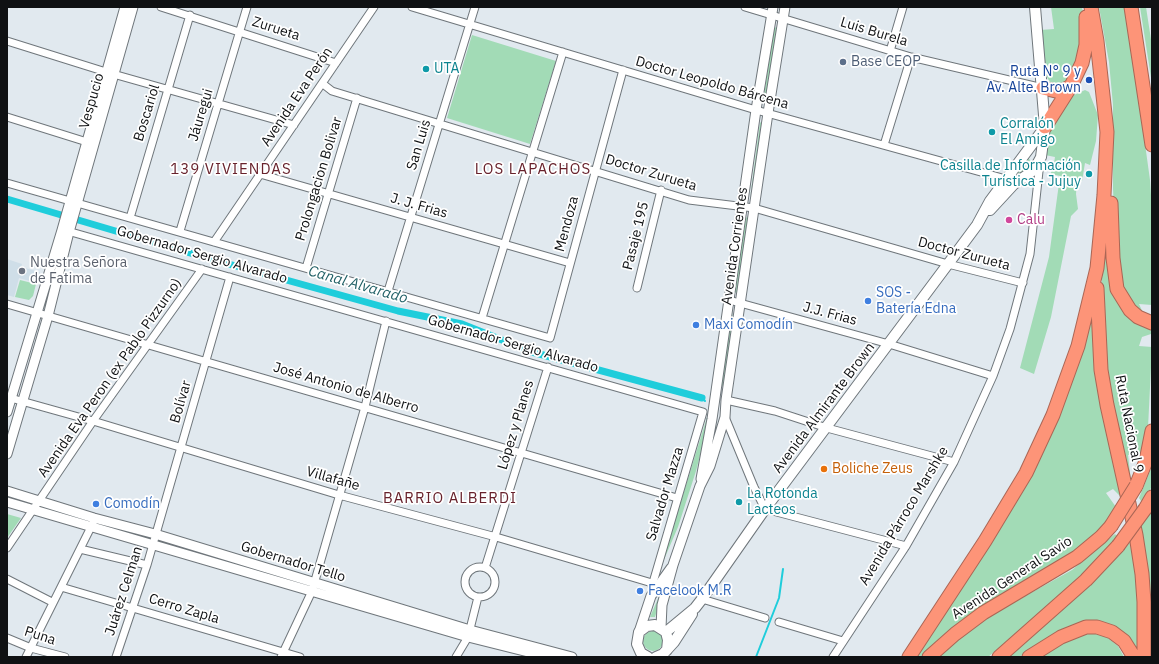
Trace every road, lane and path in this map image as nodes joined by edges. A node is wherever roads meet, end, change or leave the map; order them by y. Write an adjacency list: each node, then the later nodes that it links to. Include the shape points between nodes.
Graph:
1 (125, 7): 27 (street, Vespucio)
2 (133, 7): 27 (street, Vespucio)
3 (161, 7): 17 (street, Zurueta)
4 (247, 7): 20 (street, Jáuregui)
5 (374, 7): 25 (street, Avenida Eva Perón)
6 (412, 7): 19 (street, Doctor Leopoldo Bárcena)
7 (475, 7): 19 (street, San Luis)
8 (745, 7): 16 (street, Luis Burela)
9 (785, 7): 18 (street, Avenida Corrientes)
10 (902, 7): 22 (street)
11 (1028, 7): 30 (main road, Avenida Párroco Marshke)
12 (1035, 7): 30 (main road, Avenida Párroco Marshke)
13 (1084, 7): 29 (highway, via 1087,22 1086,45 1082,63)
14 (1091, 7): 40 (highway)
15 (1131, 7): 43 (highway)
16 (773, 11): 18 (street, Luis Burela); 34 (street, Avenida Corrientes)
17 (190, 15): 20 (street, Zurueta); 31 (street, Boscariol)
18 (784, 18): 22 (street, Luis Burela); 35 (street, Avenida Corrientes)
19 (469, 24): 23 (street, Doctor Leopoldo Bárcena); 37 (street, San Luis)
20 (240, 31): 25 (street, Zurueta); 33 (street, Jáuregui)
21 (7, 41): 27 (street)
22 (890, 51): 24 (street, Luis Burela)
23 (562, 52): 26 (street, Doctor Leopoldo Bárcena); 44 (street)
24 (911, 57): 30 (street, Luis Burela); 42 (street)
25 (336, 63): 28 (street, Avenida Eva Perón)
26 (623, 70): 34 (street, Doctor Leopoldo Bárcena); 47 (street, Mendoza)
27 (111, 73): 31 (street); 41 (street, Vespucio); 53 (street, Vespucio)
28 (323, 84): 32 (street, Doctor Zurueta, via 332,90); 38 (street, Avenida Eva Perón)
29 (1072, 86): 30 (highway, via 1060,92); 39 (highway)
30 (1040, 87): 39 (main road, Avenida Párroco Marshke)
31 (168, 88): 33 (street); 57 (street, Boscariol)
32 (357, 98): 37 (street, Doctor Zurueta); 52 (street, Prolongacion Bolivar)
33 (218, 103): 38 (street); 60 (street, Jáuregui)
34 (756, 110): 35 (street, Doctor Leopoldo Bárcena); 54 (street, Avenida Corrientes)
35 (768, 113): 42 (street, Doctor Leopoldo Bárcena); 55 (street, Avenida Corrientes)
36 (7, 117): 41 (street)
37 (439, 123): 44 (street, Doctor Zurueta); 56 (street, San Luis)
38 (294, 125): 48 (street, Avenida Eva Perón)
39 (1042, 131): 45 (main road); 46 (main road, Avenida Párroco Marshke)
40 (1107, 132): 66 (highway); 79 (highway, via 1116,282 1128,308 1138,317)
41 (87, 142): 53 (street, Vespucio)
42 (884, 145): 49 (street, Doctor Leopoldo Bárcena)
43 (1152, 145)
44 (533, 151): 47 (street, Doctor Zurueta); 62 (street)
45 (1020, 161): 46 (main road, via 1030,158); 49 (main road)
46 (1038, 161): 58 (main road, via 1034,170 1014,184); 69 (street, Avenida Párroco Marshke, via 1033,236)
47 (596, 170): 51 (street, Doctor Zurueta); 63 (street, Mendoza)
48 (260, 174): 52 (street, J. J. Frias); 61 (street, Avenida Eva Perón)
49 (1006, 179): 58 (main road)
50 (7, 183): 53 (street, Gobernador Sergio Alvarado)
51 (661, 190): 54 (street, Doctor Zurueta, via 689,200); 70 (street, Pasaje 195)
52 (328, 194): 56 (street, J. J. Frias); 65 (street, Prolongacion Bolivar)
53 (74, 202): 57 (street, Gobernador Sergio Alvarado); 59 (street)
54 (743, 206): 55 (street, Doctor Zurueta); 72 (street, Avenida Corrientes)
55 (754, 208): 64 (street, Doctor Zurueta); 74 (street, Avenida Corrientes)
56 (410, 217): 62 (street, J. J. Frias); 71 (street, San Luis)
57 (130, 218): 60 (street, Gobernador Sergio Alvarado)
58 (977, 224): 64 (main road, Avenida Almirante Brown)
59 (66, 231): 67 (street, Gobernador Sergio Alvarado); 75 (street); 76 (street)
60 (180, 231): 61 (street, Gobernador Sergio Alvarado)
61 (214, 242): 65 (street, Gobernador Sergio Alvarado)
62 (505, 244): 63 (street, J. J. Frias); 77 (street)
63 (570, 263): 80 (street, Mendoza)
64 (948, 264): 69 (street, Doctor Zurueta); 81 (main road, Avenida Almirante Brown)
65 (306, 268): 71 (street, Gobernador Sergio Alvarado)
66 (1097, 268): 150 (highway, via 1069,373 1043,440 1014,495); 155 (highway, Ruta Nacional 9, via 1101,370 1142,574)
67 (202, 269): 68 (street, Gobernador Sergio Alvarado); 82 (street, Avenida Eva Peron (ex Pablo Pizzurno))
68 (230, 277): 78 (street, Gobernador Sergio Alvarado); 83 (street, Bolívar)
69 (1023, 283): 85 (street, Avenida Párroco Marshke)
70 (637, 288)
71 (388, 292): 77 (street, Gobernador Sergio Alvarado)
72 (729, 300): 74 (street, J.J. Frias); 90 (street, Avenida Corrientes)
73 (7, 304): 75 (street, José Antonio de Alberro)
74 (741, 304): 81 (street, J.J. Frias); 87 (street, Avenida Corrientes)
75 (36, 312): 76 (street, José Antonio de Alberro); 86 (street)
76 (48, 316): 82 (street, José Antonio de Alberro); 88 (street)
77 (482, 318): 80 (street, Gobernador Sergio Alvarado)
78 (386, 322): 84 (street, Gobernador Sergio Alvarado); 89 (street)
79 (1152, 323)
80 (550, 338)
81 (889, 344): 85 (street, J.J. Frias); 95 (main road, Avenida Almirante Brown)
82 (149, 345): 83 (street, José Antonio de Alberro); 94 (street, Avenida Eva Peron (ex Pablo Pizzurno))
83 (207, 360): 89 (street, José Antonio de Alberro); 97 (street, Bolívar)
84 (548, 368): 92 (street, Gobernador Sergio Alvarado); 98 (street, López y Planes)
85 (993, 376): 100 (street, Avenida Párroco Marshke)
86 (9, 398): 88 (street, Villafañe); 91 (street)
87 (726, 400): 93 (street, Avenida Corrientes); 95 (street, via 775,411)
88 (22, 402): 94 (street, Villafañe); 99 (street)
89 (365, 407): 98 (street, José Antonio de Alberro); 103 (street)
90 (713, 408): 92 (street); 101 (street, Avenida Corrientes)
91 (7, 412)
92 (703, 412): 105 (street, Salvador Mazza)
93 (725, 417): 101 (street, Avenida Corrientes, via 710,466); 108 (street)
94 (93, 421): 97 (street, Villafañe); 107 (street, Avenida Eva Peron (ex Pablo Pizzurno))
95 (827, 428): 100 (street); 108 (main road, Avenida Almirante Brown)
96 (1152, 431): 151 (highway, Avenida General Savio, bridge, via 1146,461 1136,486 1110,526 1084,552 983,613)
97 (182, 448): 103 (street, Villafañe); 110 (street, Bolívar)
98 (522, 452): 105 (street, José Antonio de Alberro); 111 (street, López y Planes)
99 (7, 454)
100 (954, 462): 113 (street, Avenida Párroco Marshke)
101 (700, 486): 117 (street, Avenida Corrientes)
102 (7, 491): 107 (street, Gobernador Tello)
103 (338, 495): 111 (street, Villafañe); 122 (street)
104 (1152, 497): 152 (highway, bridge, via 1118,546 1086,580)
105 (677, 498): 120 (street, Salvador Mazza)
106 (7, 502): 107 (street, Gobernador Tello)
107 (37, 506): 109 (street, Gobernador Tello); 114 (street)
108 (765, 509): 113 (street); 125 (main road, Avenida Almirante Brown)
109 (93, 522): 110 (street, Gobernador Tello); 112 (street, Gobernador Tello); 115 (street)
110 (155, 534): 112 (street, Juárez Celman); 122 (street, Gobernador Tello)
111 (496, 537): 118 (street, López y Planes); 120 (street, Villafañe)
112 (153, 544): 116 (street, Juárez Celman); 122 (street, Gobernador Tello)
113 (906, 546): 135 (street, Avenida Párroco Marshke)
114 (7, 548)
115 (80, 549): 116 (street); 121 (street)
116 (147, 565): 127 (street, Juárez Celman)
117 (673, 565): 123 (street, Avenida Corrientes); 131 (street, Avenida Corrientes, via 662,605)
118 (485, 568): 124 (street, via 495,578 494,588 488,596); 124 (street, via 475,568 466,578 466,588 473,596)
119 (7, 579): 126 (street)
120 (652, 583): 123 (street, Salvador Mazza)
121 (61, 587): 126 (street); 127 (street, Cerro Zapla)
122 (313, 587): 133 (street, Gobernador Tello); 139 (street)
123 (651, 596): 132 (street, Avenida Corrientes)
124 (478, 597): 133 (street)
125 (702, 599): 128 (main road, Avenida Almirante Brown); 129 (street)
126 (52, 602): 137 (street)
127 (132, 607): 139 (street, Cerro Zapla); 142 (street, Juárez Celman)
128 (694, 608): 131 (main road); 138 (main road, via 681,632)
129 (765, 618)
130 (779, 622): 135 (street)
131 (663, 630): 132 (main road, via 655,625 647,626); 138 (main road, via 668,640)
132 (639, 632): 136 (main road)
133 (469, 633): 144 (street); 145 (street, Gobernador Tello); 146 (street, Gobernador Tello)
134 (7, 638): 137 (street, Puna)
135 (843, 641): 149 (street, Avenida Párroco Marshke)
136 (637, 644): 147 (main road); 148 (main road, via 641,653)
137 (31, 648): 140 (street); 141 (street, Puna)
138 (662, 654)
139 (283, 655): 143 (street, Cerro Zapla)
140 (26, 657)
141 (65, 657)
142 (116, 657)
143 (300, 657)
144 (456, 657)
145 (548, 657)
146 (572, 657)
147 (632, 657)
148 (648, 657)
149 (833, 657)
150 (909, 657)
151 (929, 657)
152 (999, 657)
153 (1029, 657): 154 (highway, via 1060,637 1086,627 1097,627 1112,632 1124,641)
154 (1134, 657)
155 (1144, 657)

